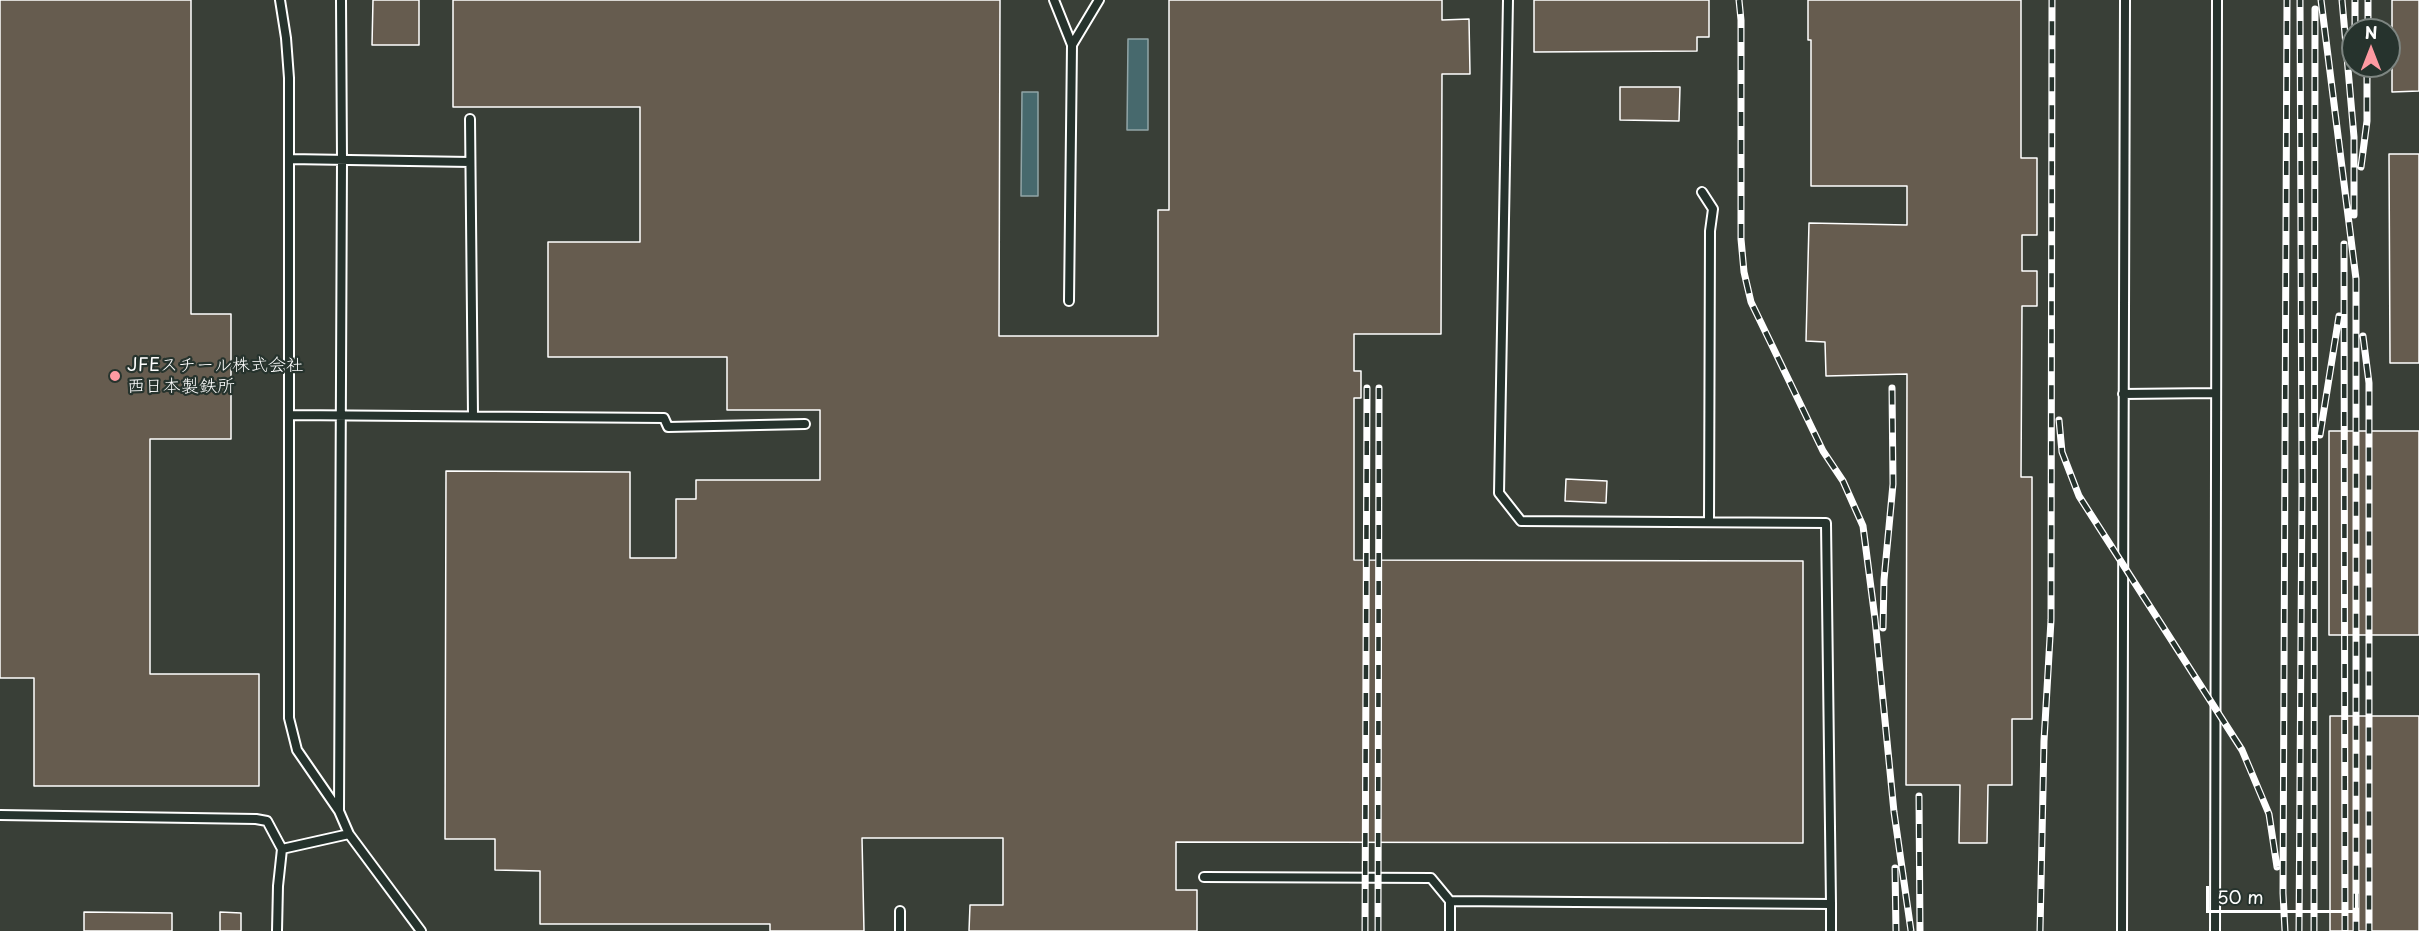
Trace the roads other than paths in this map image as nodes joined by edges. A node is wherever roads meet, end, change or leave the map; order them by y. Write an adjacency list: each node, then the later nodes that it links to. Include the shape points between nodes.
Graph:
1 (280, 0): 10 (lane, via 289,78)
2 (341, 0): 11 (lane)
3 (1054, 0): 8 (lane)
4 (1099, 0): 8 (lane)
5 (1508, 0): 21 (lane, via 1499,493 1521,521)
6 (2125, 0): 16 (lane)
7 (2217, 0): 15 (lane)
8 (1072, 45): 14 (lane)
9 (470, 119): 12 (lane)
10 (289, 159): 11 (lane); 17 (lane)
11 (342, 160): 12 (lane); 18 (lane)
12 (470, 162): 19 (lane)
13 (1702, 192): 21 (lane, via 1713,209)
14 (1069, 301)
15 (2216, 393): 16 (lane); 36 (lane)
16 (2123, 394): 35 (lane)
17 (289, 415): 18 (lane); 22 (lane, via 289,718 297,750)
18 (339, 416): 19 (lane); 22 (lane)
19 (473, 416): 20 (lane, via 664,418 668,427)
20 (805, 424)
21 (1709, 522): 28 (lane, via 1826,523)
22 (339, 812): 24 (lane)
23 (0, 815): 25 (lane, via 256,819 267,821)
24 (349, 834): 25 (lane); 31 (lane)
25 (282, 849): 30 (lane)
26 (1204, 877): 27 (lane, via 1431,878)
27 (1450, 901): 28 (lane); 33 (lane)
28 (1831, 904): 34 (lane)
29 (900, 911): 32 (lane)
30 (277, 931)
31 (421, 931)
32 (900, 931)
33 (1450, 931)
34 (1831, 931)
35 (2122, 931)
36 (2215, 931)

